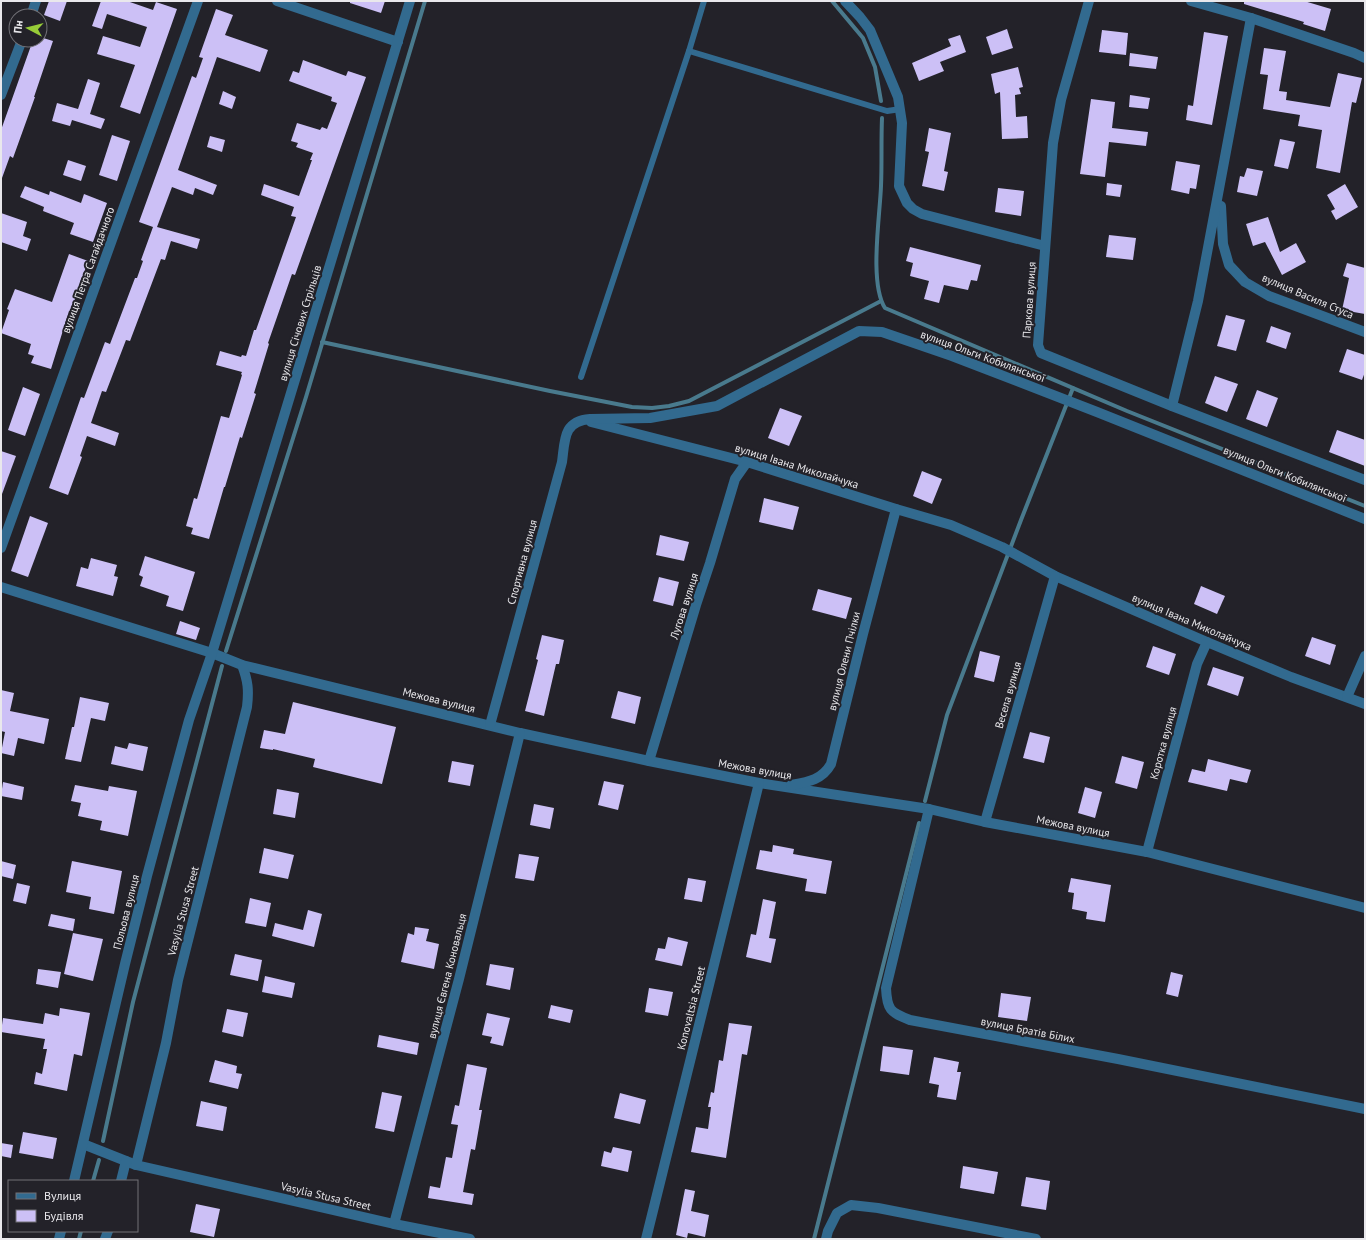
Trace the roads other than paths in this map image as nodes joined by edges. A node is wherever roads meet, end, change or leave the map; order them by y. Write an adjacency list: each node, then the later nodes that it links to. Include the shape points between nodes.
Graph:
1 (198, 1): 25 (street, вулиця Петра Сагайдачного)
2 (277, 1): 9 (street)
3 (410, 1): 9 (street, вулиця Січових Стрільців)
4 (704, 1): 11 (lane)
5 (846, 1): 14 (street, via 870,30 894,84)
6 (1089, 1): 16 (street, Паркова вулиця, via 1052,143)
7 (1191, 1): 8 (street)
8 (1251, 18): 12 (street); 15 (street, вулиця Василя Стуса)
9 (398, 42): 29 (street, вулиця Січових Стрільців)
10 (19, 48): 13 (street)
11 (689, 50): 14 (lane, via 887,111); 18 (lane)
12 (1365, 58)
13 (1, 94)
14 (900, 109): 16 (street, via 902,123 899,186 907,203 913,209 922,214)
15 (1220, 191): 17 (street, вулиця Василя Стуса, via 1223,244 1229,265 1245,282 1269,296); 19 (street, вулиця Василя Стуса, via 1198,301)
16 (1045, 246): 19 (street, Паркова вулиця, via 1038,344 1042,353)
17 (1365, 332)
18 (581, 377)
19 (1172, 406): 22 (street, Паркова вулиця)
20 (586, 419): 21 (street, вулиця Івана Миколайчука); 24 (street, вулиця Ольги Кобилянської, via 650,418 717,406 859,331 882,332 1018,381); 34 (street, Спортивна вулиця, via 574,422 566,437 562,462)
21 (747, 462): 23 (street, вулиця Івана Миколайчука); 36 (street, Лугова вулиця, via 735,479)
22 (1365, 480)
23 (896, 509): 26 (street, вулиця Івана Миколайчука, via 951,525 1002,547); 38 (street, вулиця Олени Пчілки, via 831,764 821,777)
24 (1365, 519)
25 (1, 548)
26 (1055, 576): 28 (street, вулиця Івана Миколайчука); 40 (street, Весела вулиця)
27 (1, 587): 29 (street, Межова вулиця)
28 (1207, 642): 32 (street, вулиця Івана Миколайчука); 41 (street, Коротка вулиця, via 1197,664)
29 (212, 653): 31 (street, Межова вулиця); 44 (street, Польова вулиця, via 189,720 147,876)
30 (1365, 656): 32 (street)
31 (242, 664): 34 (street, Межова вулиця); 46 (street, Vasylia Stusa Street, via 249,692 247,707 178,980 166,1043)
32 (1347, 697): 33 (street, вулиця Івана Миколайчука)
33 (1365, 704)
34 (490, 725): 35 (street, Межова вулиця)
35 (520, 732): 36 (street, Межова вулиця); 49 (street, вулиця Євгена Коновальця, via 459,979)
36 (649, 760): 37 (street, Межова вулиця)
37 (759, 782): 38 (street, Межова вулиця); 51 (street, Konovaltsia Street)
38 (781, 786): 39 (street, Межова вулиця)
39 (929, 809): 40 (street, Межова вулиця); 43 (street, вулиця Братів Білих, via 886,988 887,1003 895,1014 910,1020)
40 (986, 822): 41 (street, Межова вулиця)
41 (1147, 852): 42 (street, Межова вулиця)
42 (1365, 908)
43 (1365, 1109)
44 (83, 1144): 45 (street, Vasylia Stusa Street); 47 (street, Польова вулиця)
45 (126, 1161): 46 (street, Vasylia Stusa Street); 48 (street)
46 (136, 1165): 49 (street, Vasylia Stusa Street)
47 (74, 1180)
48 (121, 1180)
49 (394, 1224): 50 (street, Vasylia Stusa Street)
50 (470, 1239)
51 (646, 1239)
52 (826, 1239): 53 (street, via 837,1213 851,1205)
53 (1036, 1239)

